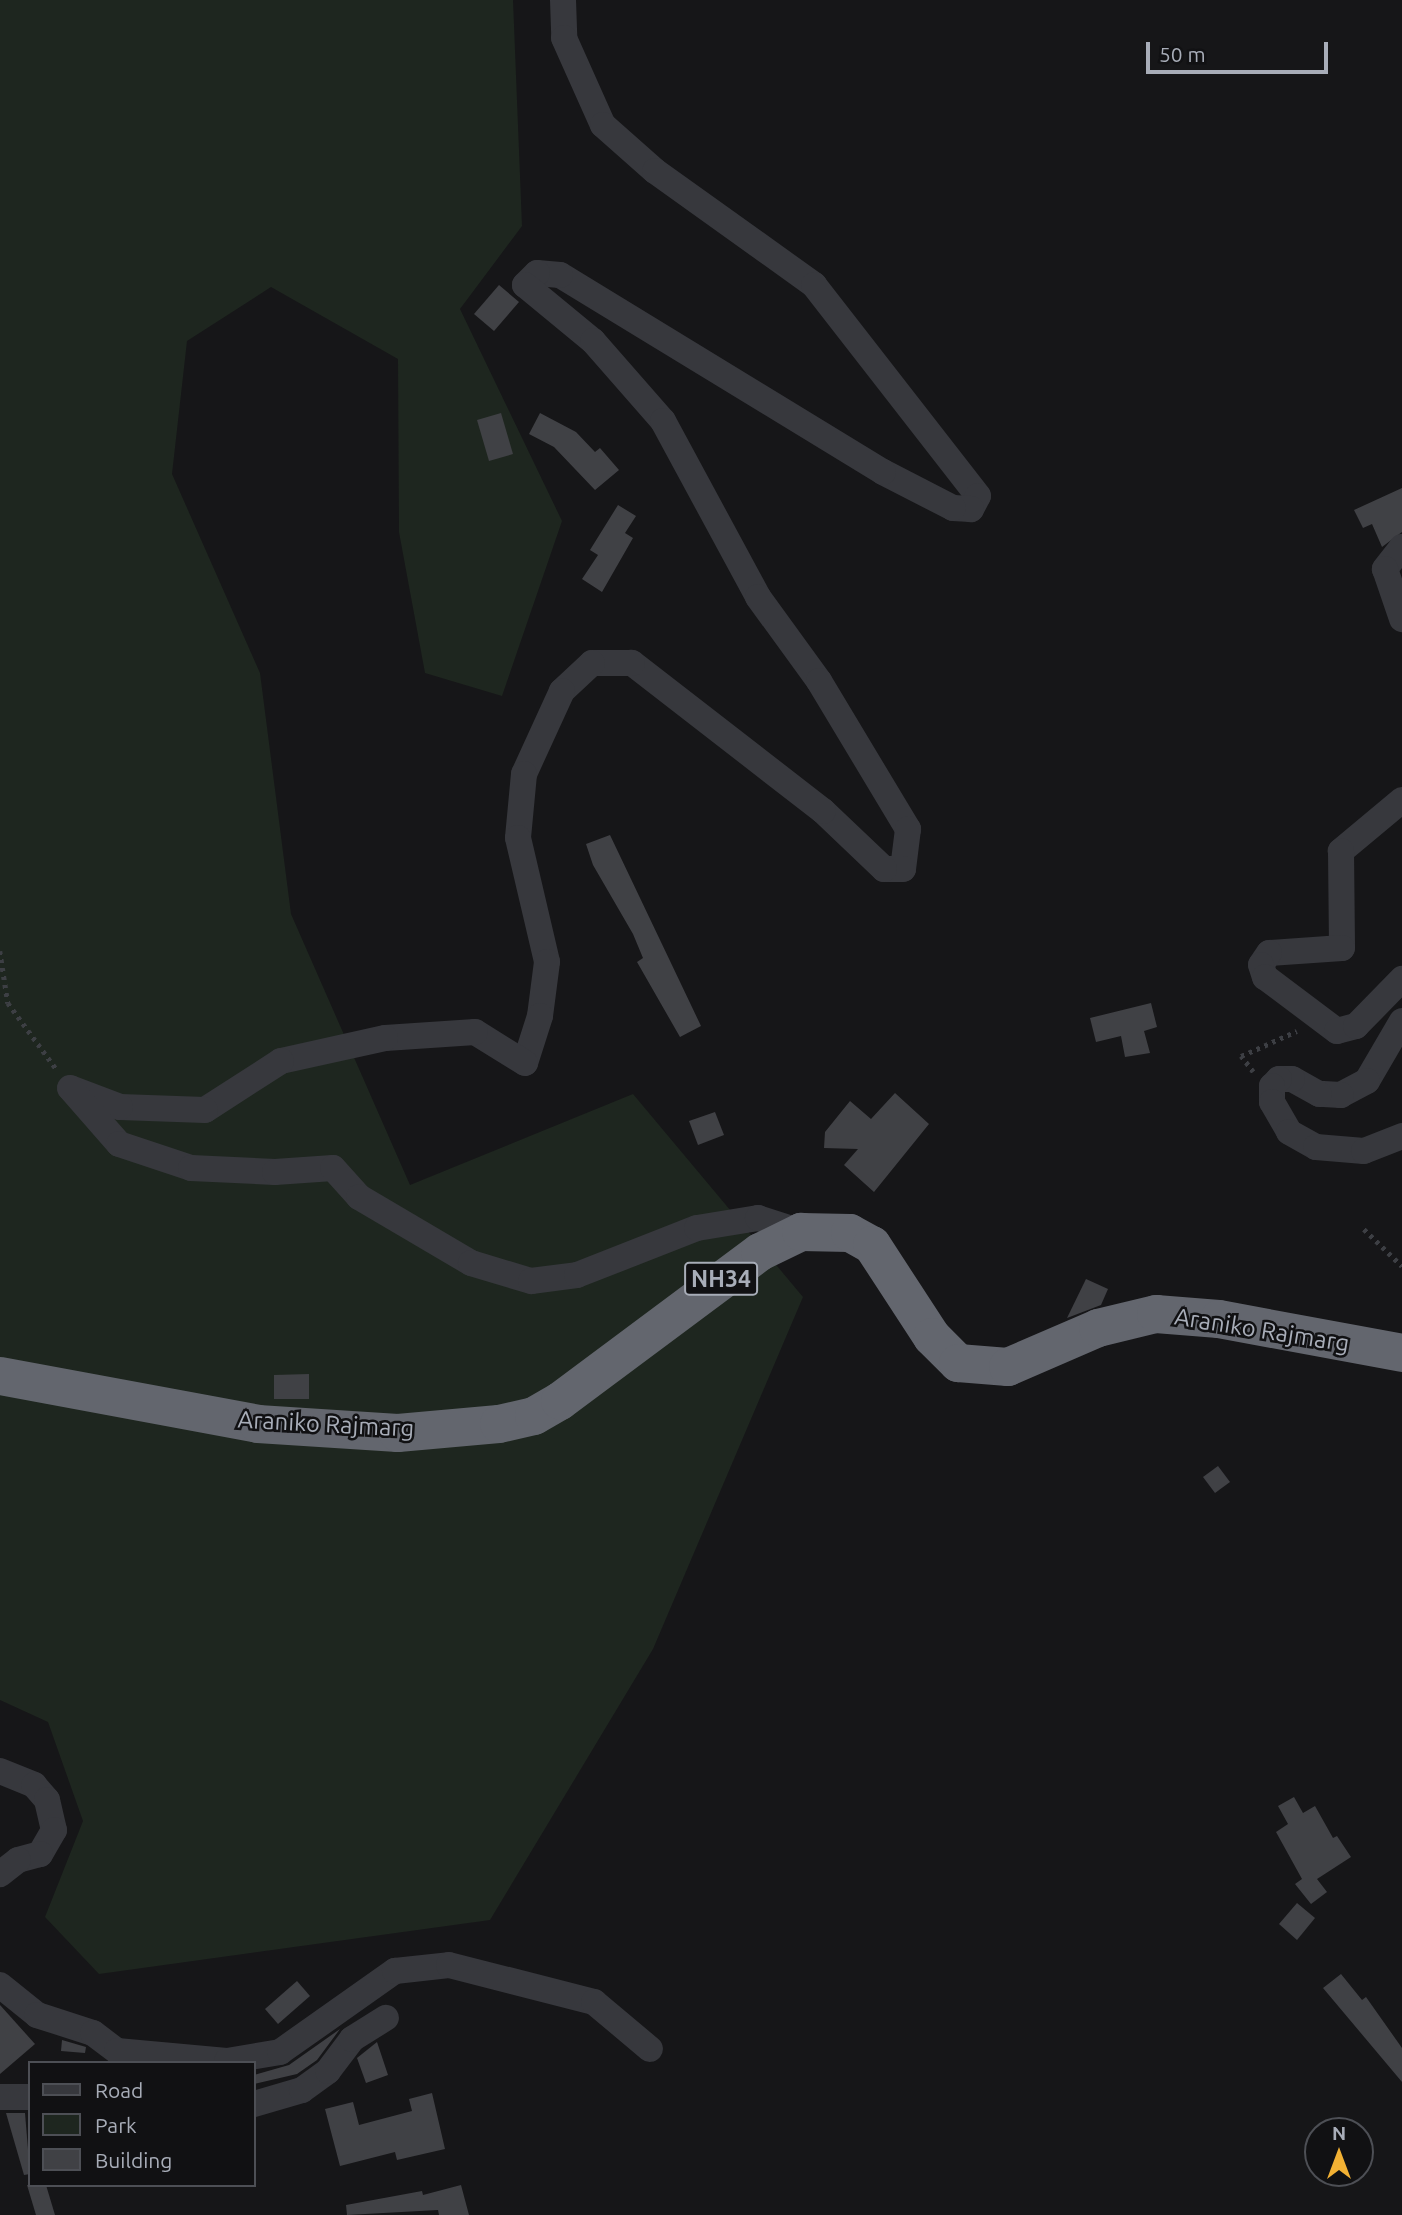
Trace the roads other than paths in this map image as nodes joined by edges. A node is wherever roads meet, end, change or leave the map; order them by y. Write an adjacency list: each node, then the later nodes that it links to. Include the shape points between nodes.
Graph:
1 (563, 0): 8 (street, via 564,38 603,125 655,171 814,285 978,496 971,509 953,508 894,478 560,275 537,273 525,285 593,341 663,421 758,597 819,681 908,829 903,869 884,869 823,811 632,663 592,663 562,691 524,774 518,838 547,962 540,1016 525,1063 475,1032 384,1038 281,1061 205,1110 120,1107 70,1088 118,1144 191,1168 275,1172 333,1168 359,1197 471,1264 531,1281 577,1275 697,1228 758,1218)
2 (1402, 547): 3 (street, via 1385,569)
3 (1402, 619)
4 (1402, 800): 5 (street, via 1341,850 1342,948 1269,953 1261,965 1265,977 1337,1031 1356,1026)
5 (1402, 979)
6 (1402, 1021): 7 (street, via 1367,1081 1341,1095 1320,1094 1292,1079 1279,1079 1272,1086 1272,1102 1289,1132 1316,1147 1364,1151)
7 (1402, 1136)
8 (801, 1232): 9 (highway, Araniko Rajmarg / NH34, via 850,1233 872,1245 932,1338 958,1363 1008,1367 1098,1328 1156,1314 1219,1319); 10 (highway, Araniko Rajmarg / NH34, via 760,1252 560,1401 534,1416 499,1424 398,1433 258,1424)
9 (1402, 1353)
10 (0, 1376)
11 (0, 1771): 12 (street, via 34,1785 47,1800 54,1830 40,1854 18,1860)
12 (0, 1874)
13 (0, 1985): 16 (street, via 37,2015 93,2033 117,2051)
14 (386, 2018): 20 (street, via 352,2039 328,2071 302,2090)
15 (650, 2049): 17 (street, via 594,2002 449,1965 395,1971 279,2052)
16 (217, 2061)
17 (232, 2061)
18 (0, 2097): 19 (street)
19 (28, 2097)
20 (256, 2103)

